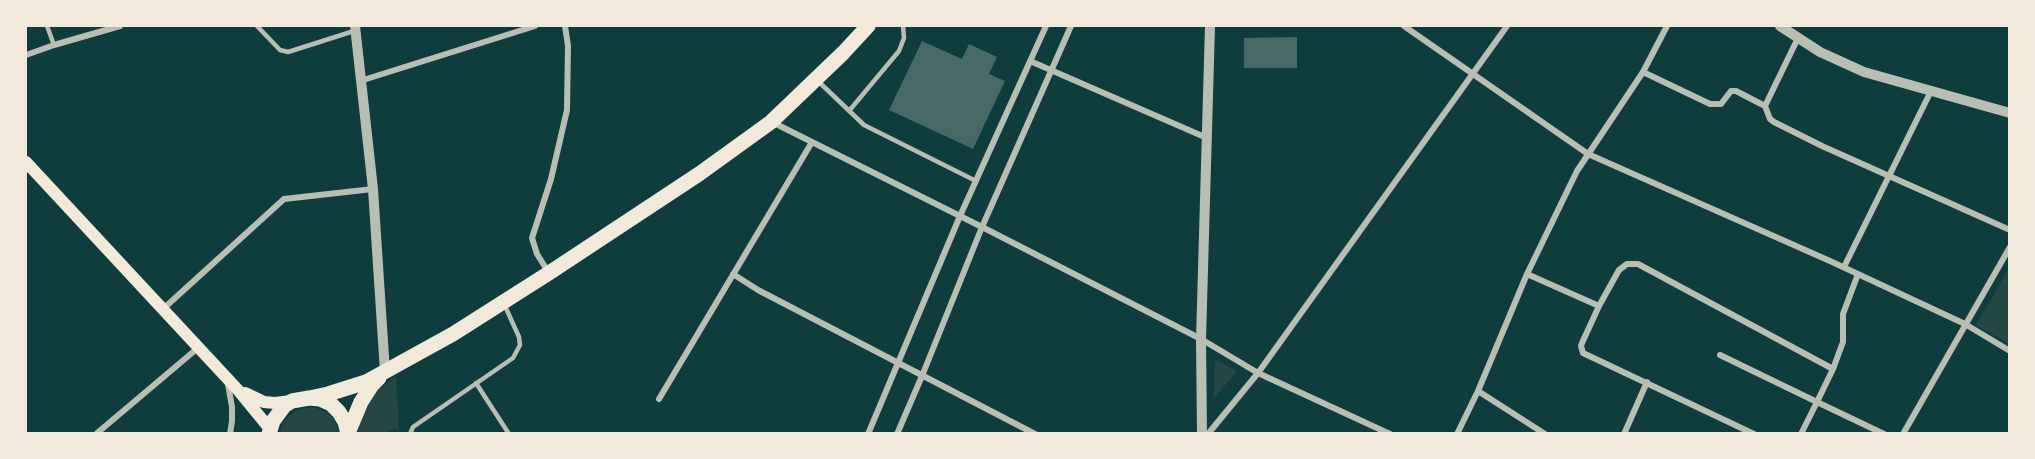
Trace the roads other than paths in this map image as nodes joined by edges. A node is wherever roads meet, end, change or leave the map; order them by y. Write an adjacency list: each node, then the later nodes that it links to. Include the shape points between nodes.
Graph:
1 (47, 26): 17 (lane)
2 (120, 26): 17 (street)
3 (257, 26): 15 (lane, via 280,50 288,52)
4 (535, 26): 24 (street)
5 (565, 26): 42 (street, via 567,110 532,238 533,247)
6 (868, 26): 23 (main road)
7 (903, 26): 27 (lane, via 899,51)
8 (1046, 26): 19 (street)
9 (1071, 26): 20 (street)
10 (1210, 26): 30 (street)
11 (1404, 26): 22 (street)
12 (1507, 26): 22 (street)
13 (1667, 26): 21 (street)
14 (1780, 26): 16 (street)
15 (355, 28): 24 (street)
16 (1798, 38): 25 (street, via 1864,72); 26 (street)
17 (54, 45): 18 (street)
18 (26, 56)
19 (1030, 61): 20 (street); 35 (street)
20 (1051, 70): 30 (street); 38 (street)
21 (1643, 72): 26 (street, via 1710,104 1724,102 1734,91); 32 (street)
22 (1473, 73): 32 (street); 57 (street)
23 (816, 79): 27 (lane); 29 (main road)
24 (360, 81): 36 (street)
25 (1930, 91): 28 (street); 34 (street)
26 (1765, 106): 34 (street, via 1774,122)
27 (849, 111): 35 (lane, via 864,125)
28 (2010, 114)
29 (771, 122): 31 (street); 42 (main road)
30 (1207, 138): 50 (street)
31 (812, 142): 37 (street); 43 (street)
32 (1588, 154): 41 (street); 44 (street)
33 (26, 162): 48 (main road)
34 (1889, 177): 39 (street); 41 (street)
35 (976, 181): 37 (street)
36 (373, 189): 48 (street, via 284,199); 56 (street)
37 (960, 216): 38 (street); 54 (street)
38 (982, 227): 50 (street); 58 (street)
39 (2010, 230)
40 (2010, 247): 49 (street)
41 (1844, 267): 45 (street)
42 (549, 273): 46 (main road)
43 (733, 274): 54 (street); 65 (street)
44 (1527, 274): 47 (street); 63 (street)
45 (1858, 274): 49 (street); 55 (street, via 1843,314 1843,342)
46 (504, 302): 56 (main road); 61 (lane, via 520,345 513,358)
47 (1599, 306): 55 (street, via 1619,270 1627,264 1638,264); 60 (street, via 1582,343 1583,352)
48 (163, 309): 51 (main road)
49 (1965, 324): 52 (street); 86 (street)
50 (1201, 339): 57 (street); 77 (street)
51 (199, 347): 59 (main road); 70 (street)
52 (2010, 351)
53 (1720, 355): 67 (street)
54 (899, 364): 58 (street); 74 (street)
55 (1833, 369): 67 (street)
56 (385, 372): 64 (main road, via 346,389); 69 (main road, via 367,393)
57 (1258, 373): 78 (street); 79 (street)
58 (922, 376): 75 (street); 76 (street)
59 (226, 378): 62 (main road); 71 (street, via 232,407)
60 (1647, 382): 82 (street); 83 (street)
61 (476, 383): 72 (lane, via 413,427); 73 (lane)
62 (238, 390): 66 (main road, via 264,402); 68 (main road)
63 (1478, 391): 80 (street); 81 (street)
64 (309, 398): 66 (main road); 69 (main road, via 331,404)
65 (659, 399)
66 (292, 401): 68 (main road, via 278,413)
67 (1817, 402): 84 (street); 85 (street)
68 (270, 431)
69 (348, 433)
70 (96, 434)
71 (230, 434)
72 (410, 434)
73 (509, 434)
74 (868, 434)
75 (897, 434)
76 (1035, 434)
77 (1202, 434)
78 (1208, 434)
79 (1390, 434)
80 (1457, 434)
81 (1545, 434)
82 (1624, 434)
83 (1754, 434)
84 (1801, 434)
85 (1884, 434)
86 (1904, 434)

